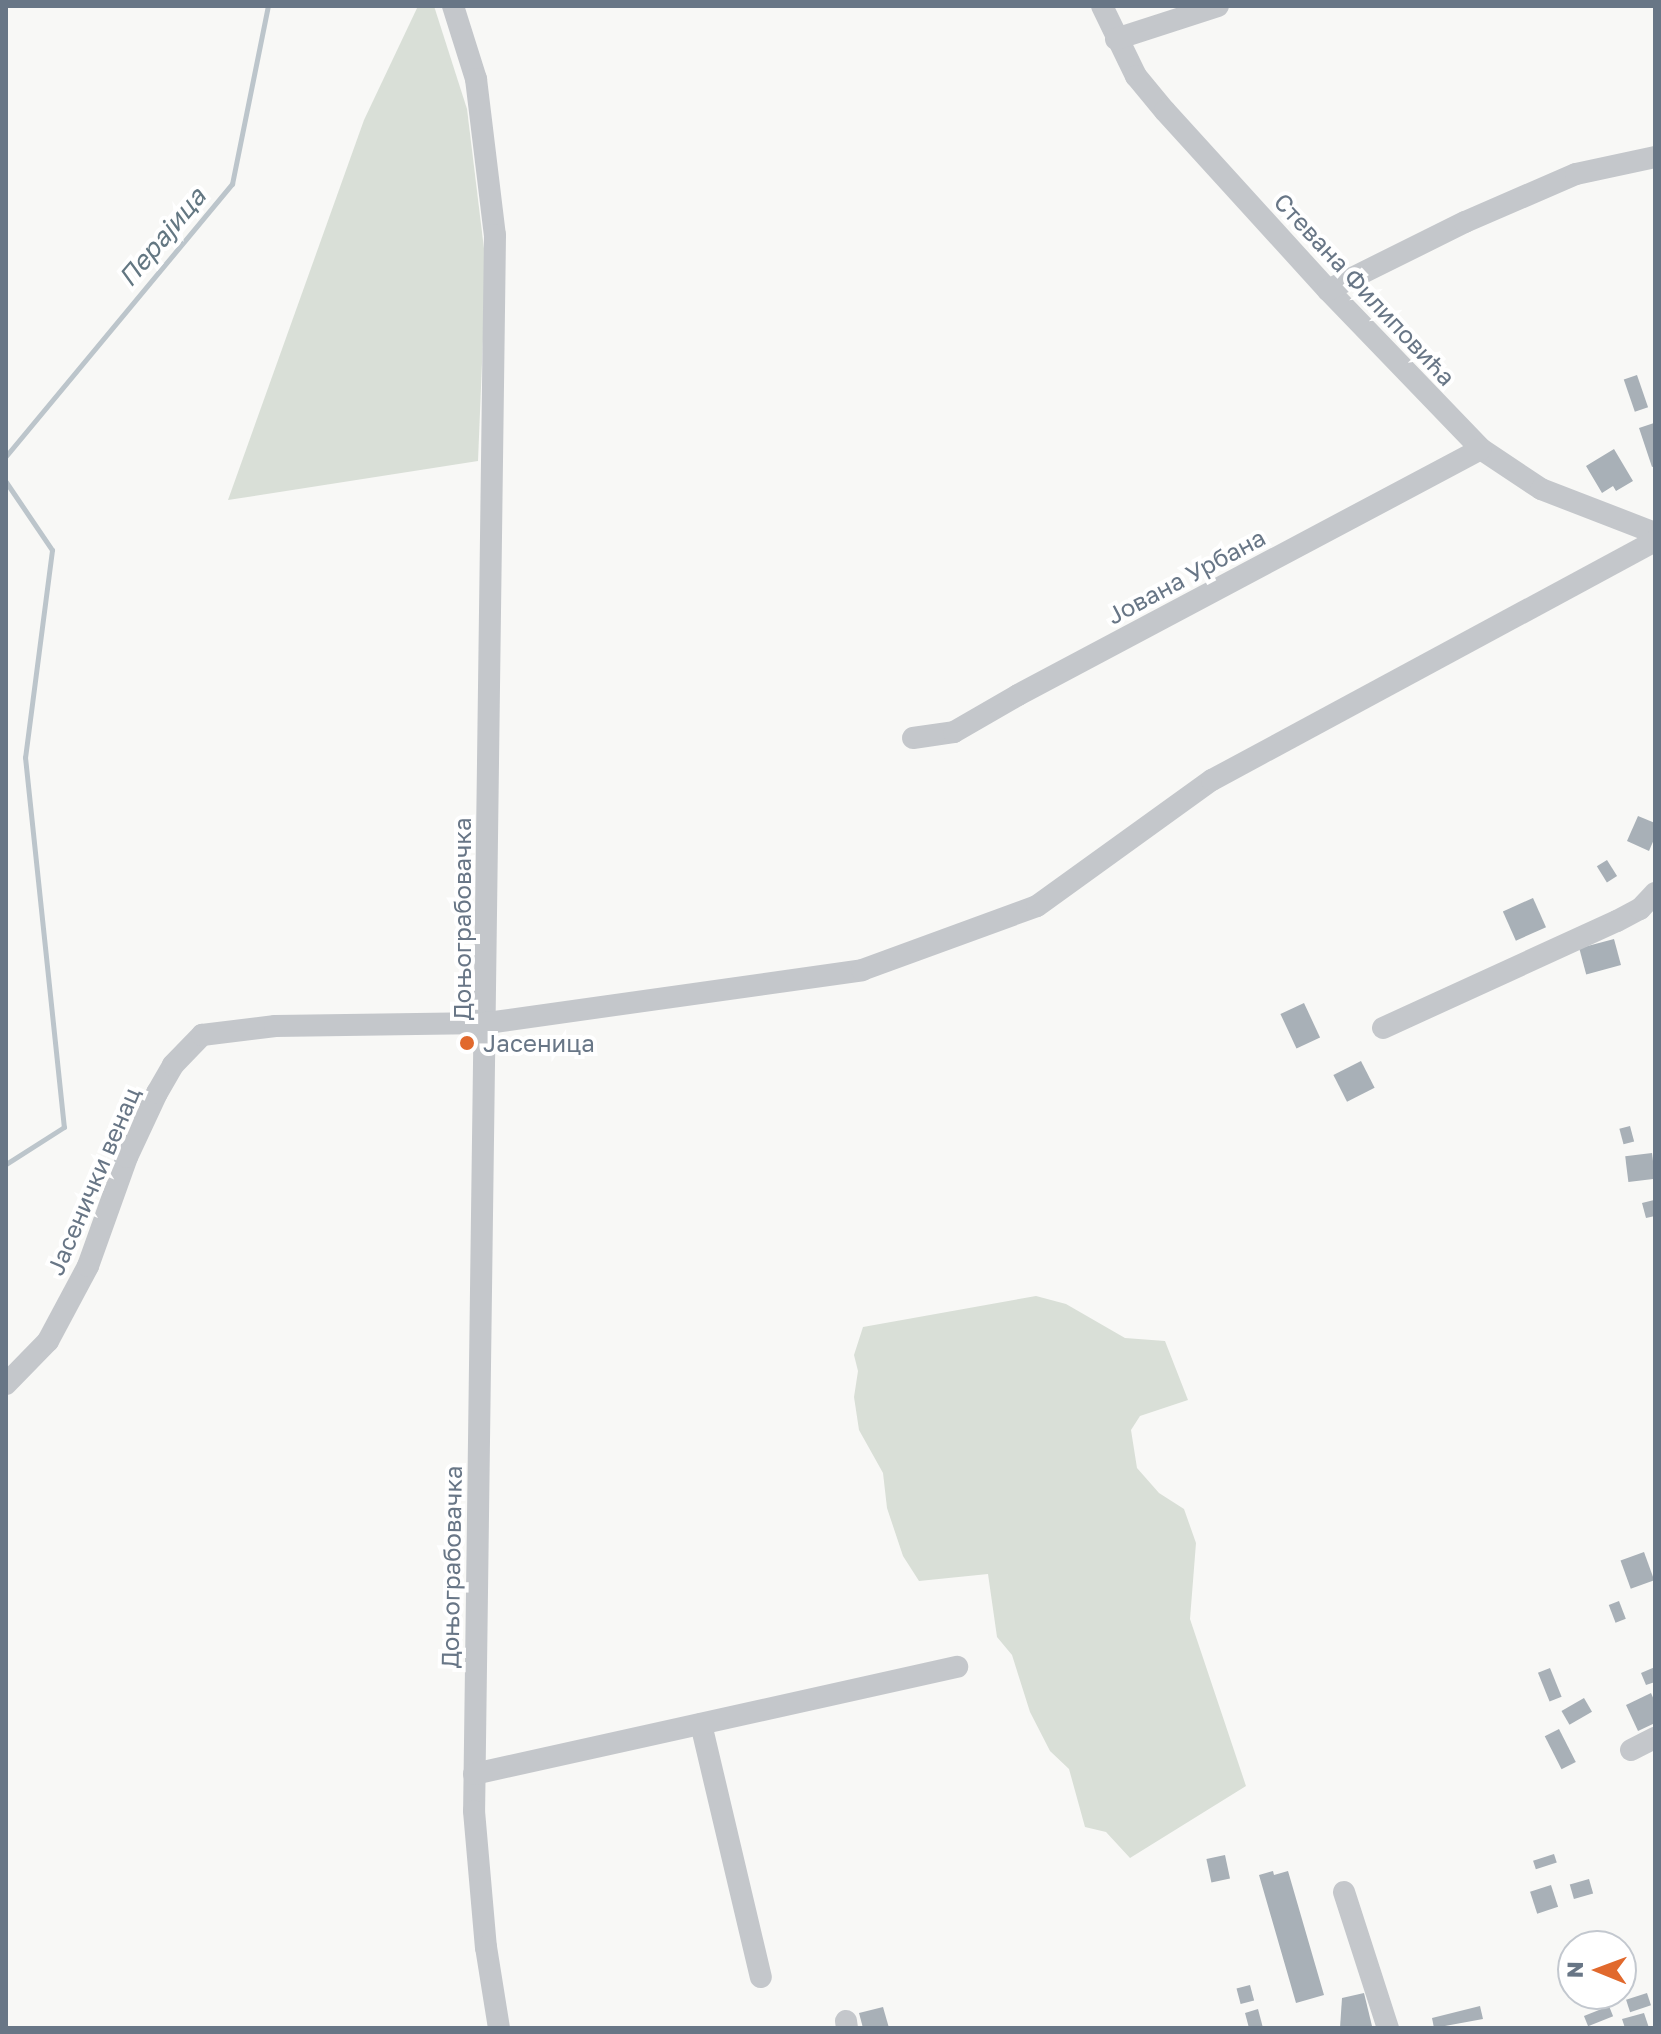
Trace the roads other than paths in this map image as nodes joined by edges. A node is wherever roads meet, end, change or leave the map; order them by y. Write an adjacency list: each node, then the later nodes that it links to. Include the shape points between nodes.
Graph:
1 (453, 6): 12 (street, Доњограбовачка, via 476,79 495,235)
2 (1102, 6): 4 (street, Стевана Филиповића)
3 (1218, 6): 4 (street)
4 (1116, 39): 6 (street, Стевана Филиповића, via 1136,76 1165,111)
5 (1655, 157): 6 (street, via 1576,174)
6 (1328, 290): 7 (street, Стевана Филиповића)
7 (1481, 449): 8 (street, Стевана Филиповића, via 1541,489); 10 (street, Јована Урбана, via 954,732)
8 (1655, 533)
9 (1655, 541): 12 (street, Јасенички венац, via 1212,780 1037,906 862,970)
10 (913, 738)
11 (1655, 893): 13 (street, via 1617,921)
12 (487, 1023): 14 (street, Јасенички венац, via 253,1027 202,1035 173,1065 157,1093 127,1157 88,1266 48,1341); 19 (street, Доњограбовачка)
13 (1383, 1028)
14 (6, 1384)
15 (957, 1667): 16 (street)
16 (701, 1724): 19 (street); 21 (street)
17 (1655, 1738): 18 (street)
18 (1631, 1750)
19 (474, 1774): 22 (street, Доњограбовачка, via 477,1873)
20 (1344, 1892): 23 (street)
21 (761, 1977)
22 (499, 2028)
23 (1388, 2028)

